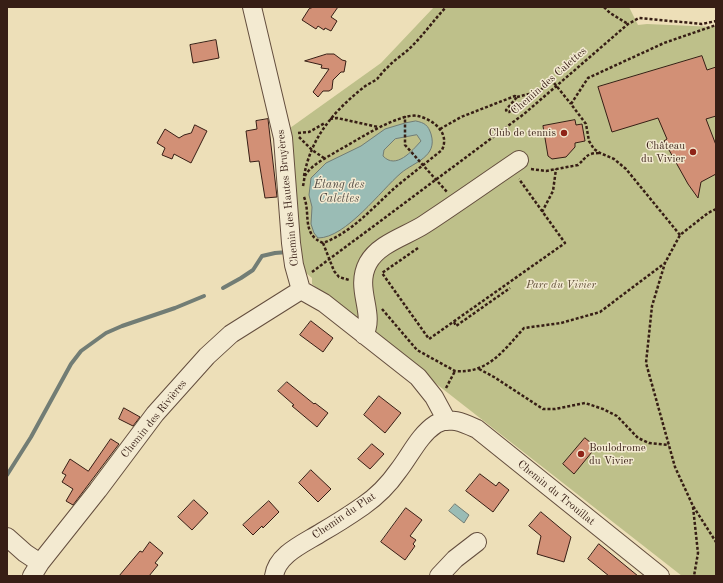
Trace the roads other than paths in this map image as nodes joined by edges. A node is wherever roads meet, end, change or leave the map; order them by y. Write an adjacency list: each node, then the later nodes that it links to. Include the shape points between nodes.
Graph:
1 (252, 7): 3 (street, Chemin des Hautes Bruyères, via 283,138 294,265)
2 (521, 168): 4 (street, via 378,251 363,274 362,287 368,316)
3 (301, 290): 4 (street, via 324,303); 10 (street, Chemin des Rivières, via 231,334 207,356 156,414)
4 (364, 335): 5 (street, via 418,377)
5 (425, 387): 6 (street, via 434,397); 7 (street, via 430,415)
6 (447, 421): 7 (street, Chemin du Plat); 13 (street, Chemin du Trouillat, via 464,422 477,429)
7 (429, 430): 11 (street, Chemin du Plat, via 380,492 293,550 276,567)
8 (7, 537): 10 (street, via 25,553)
9 (477, 542): 12 (street, via 455,559)
10 (36, 570)
11 (274, 576)
12 (439, 576)
13 (660, 576)

